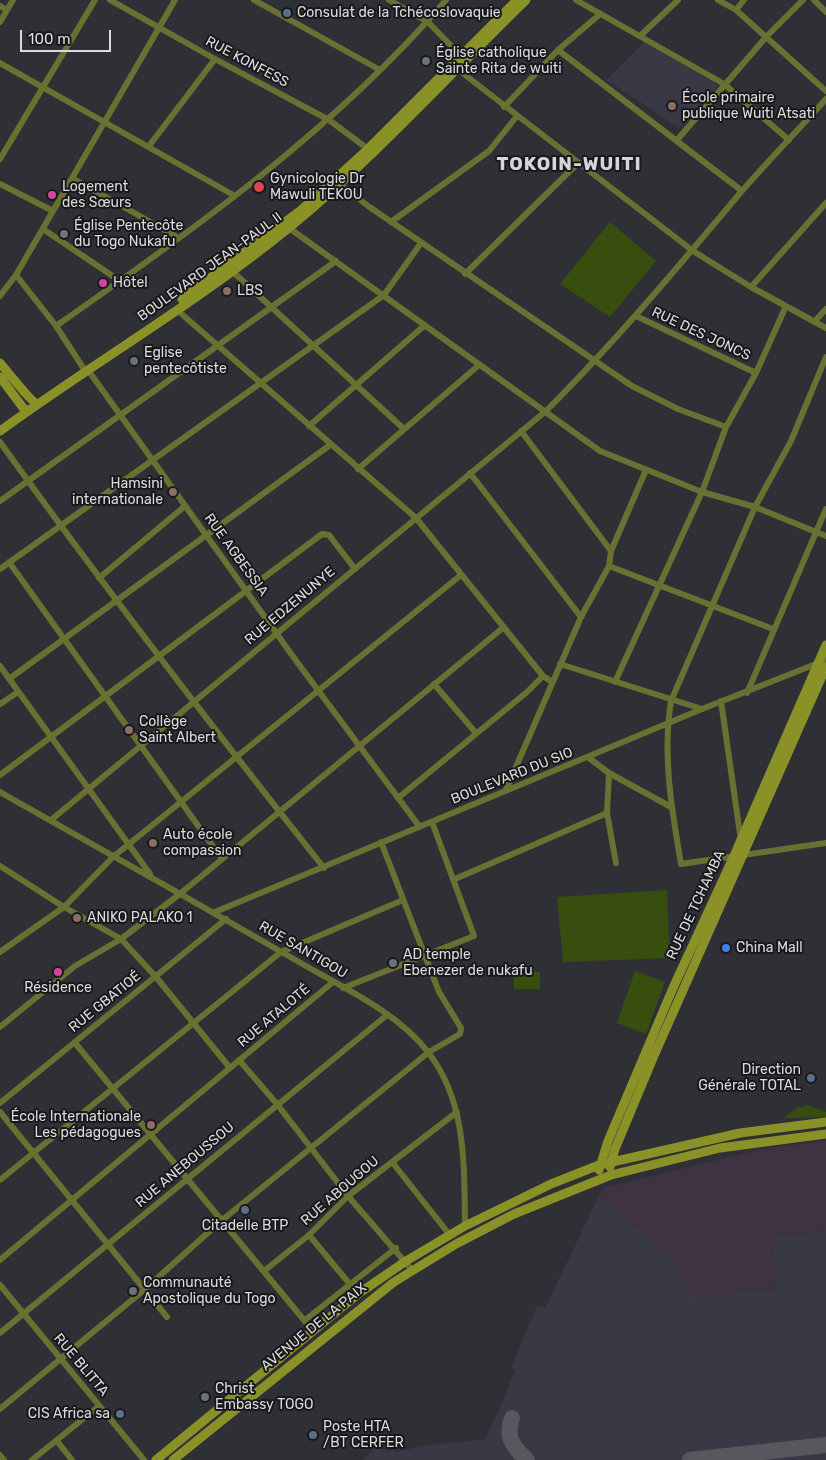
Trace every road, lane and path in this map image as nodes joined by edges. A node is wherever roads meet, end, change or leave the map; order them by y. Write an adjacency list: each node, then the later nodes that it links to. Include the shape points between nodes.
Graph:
1 (13, 0): 17 (street)
2 (95, 0): 33 (street)
3 (110, 0): 23 (street, RUE KONFESS)
4 (175, 0): 23 (street)
5 (254, 0): 31 (street)
6 (389, 0): 22 (street)
7 (446, 0): 22 (street)
8 (516, 0): 27 (main road, BOULEVARD JEAN-PAUL II)
9 (526, 0): 30 (main road, BOULEVARD JEAN-PAUL II)
10 (576, 0): 20 (street)
11 (678, 0): 24 (street)
12 (718, 0): 18 (street)
13 (744, 0): 18 (street)
14 (803, 0): 25 (street)
15 (814, 0): 19 (street)
16 (0, 6): 17 (street)
17 (7, 10): 21 (street)
18 (736, 10): 25 (street)
19 (826, 12)
20 (599, 15): 24 (street); 26 (street)
21 (0, 22)
22 (428, 22): 27 (street); 31 (street)
23 (158, 28): 28 (street, RUE KONFESS); 39 (street)
24 (640, 36): 32 (street)
25 (767, 36): 32 (street); 34 (street)
26 (558, 50): 36 (street); 40 (street)
27 (460, 55): 43 (main road, BOULEVARD JEAN-PAUL II)
28 (215, 59): 38 (street, RUE KONFESS); 42 (street)
29 (0, 63): 33 (street)
30 (456, 68): 36 (street); 48 (main road, BOULEVARD JEAN-PAUL II)
31 (380, 70): 38 (street)
32 (724, 84): 40 (street); 41 (street)
33 (44, 88): 39 (street); 44 (street)
34 (826, 90)
35 (826, 99): 41 (street, RUE EDZENUNYE)
36 (504, 107): 37 (street)
37 (517, 116): 45 (street); 53 (street, via 489,151)
38 (329, 120): 43 (street, RUE KONFESS); 50 (street)
39 (105, 122): 42 (street); 46 (street)
40 (676, 140): 49 (street)
41 (789, 140): 49 (street, RUE EDZENUNYE)
42 (149, 146): 50 (street)
43 (368, 149): 82 (main road, BOULEVARD JEAN-PAUL II, via 259,243)
44 (0, 159)
45 (578, 163): 58 (street); 61 (street)
46 (72, 178): 52 (street); 56 (street)
47 (0, 184): 52 (street)
48 (340, 184): 53 (street); 54 (main road, BOULEVARD JEAN-PAUL II)
49 (742, 191): 58 (street, RUE EDZENUNYE)
50 (235, 196): 56 (street)
51 (826, 203): 64 (street)
52 (53, 212): 55 (street)
53 (391, 222): 57 (street)
54 (289, 228): 59 (street); 60 (main road, BOULEVARD JEAN-PAUL II)
55 (43, 229): 62 (street); 63 (street)
56 (179, 238): 63 (street)
57 (421, 243): 61 (street); 65 (street)
58 (693, 251): 64 (street); 71 (street, RUE EDZENUNYE)
59 (336, 261): 65 (street); 68 (street)
60 (232, 271): 68 (street); 70 (main road, BOULEVARD JEAN-PAUL II)
61 (465, 274): 79 (street)
62 (16, 275): 66 (street); 74 (street, RUE AGBESSIA)
63 (120, 281): 74 (street)
64 (751, 287): 67 (street)
65 (384, 294): 73 (street); 76 (street)
66 (0, 296)
67 (786, 306): 72 (street); 83 (street)
68 (272, 308): 76 (street); 77 (street)
69 (826, 309): 72 (street)
70 (177, 310): 77 (street); 82 (main road, BOULEVARD JEAN-PAUL II)
71 (636, 316): 79 (street, RUE EDZENUNYE); 83 (street, RUE DES JONCS)
72 (815, 321): 75 (street)
73 (426, 325): 81 (street); 86 (street)
74 (56, 326): 82 (street, RUE AGBESSIA)
75 (826, 328)
76 (312, 345): 85 (street); 86 (street)
77 (218, 346): 85 (street); 89 (street)
78 (826, 357): 106 (street, via 791,441)
79 (595, 362): 88 (street, RUE EDZENUNYE); 92 (street, via 659,401)
80 (0, 363): 87 (main road, via 20,384)
81 (479, 364): 88 (street); 93 (street)
82 (86, 370): 87 (main road, BOULEVARD JEAN-PAUL II); 89 (street, RUE AGBESSIA)
83 (756, 373): 92 (street)
84 (0, 377): 87 (main road)
85 (260, 383): 90 (street); 98 (street)
86 (356, 385): 90 (street); 93 (street)
87 (31, 406): 91 (main road, BOULEVARD JEAN-PAUL II); 94 (main road, BOULEVARD JEAN-PAUL II)
88 (546, 411): 95 (street, RUE EDZENUNYE); 100 (street, via 600,451)
89 (120, 416): 98 (street, RUE AGBESSIA); 102 (street)
90 (309, 426): 97 (street)
91 (0, 427)
92 (726, 427): 103 (street)
93 (404, 429): 99 (street)
94 (0, 431)
95 (521, 431): 101 (street, RUE EDZENUNYE); 113 (street)
96 (0, 442): 102 (street)
97 (330, 445): 99 (street); 112 (street)
98 (152, 460): 105 (street, RUE AGBESSIA); 109 (street)
99 (358, 470): 108 (street)
100 (646, 470): 103 (street); 113 (street)
101 (470, 473): 108 (street, RUE EDZENUNYE); 124 (street)
102 (28, 482): 104 (street); 109 (street)
103 (702, 492): 106 (street); 120 (street)
104 (0, 501)
105 (184, 506): 112 (street, RUE AGBESSIA); 119 (street)
106 (755, 507): 110 (street); 123 (street)
107 (826, 509): 110 (street)
108 (416, 518): 117 (street, RUE EDZENUNYE); 118 (street)
109 (59, 525): 114 (street); 119 (street)
110 (816, 531): 111 (street); 126 (street)
111 (826, 536)
112 (207, 537): 121 (street, RUE AGBESSIA); 122 (street)
113 (611, 551): 115 (street)
114 (9, 562): 116 (street); 128 (street)
115 (609, 566): 120 (street); 124 (street)
116 (0, 569)
117 (355, 569): 121 (street, via 326,533); 127 (street, RUE EDZENUNYE)
118 (461, 575): 125 (street); 139 (street)
119 (99, 578): 122 (street)
120 (659, 586): 123 (street); 137 (street)
121 (246, 591): 127 (street, RUE AGBESSIA); 130 (street)
122 (117, 602): 128 (street); 130 (street)
123 (713, 606): 126 (street); 143 (street)
124 (581, 617): 131 (street)
125 (504, 626): 134 (street); 138 (street)
126 (773, 629): 141 (street)
127 (276, 634): 139 (street, RUE AGBESSIA); 144 (street, RUE EDZENUNYE)
128 (65, 639): 135 (street); 142 (street)
129 (826, 645): 133 (main road, RUE DE TCHAMBA)
130 (158, 656): 142 (street); 144 (street)
131 (560, 664): 136 (street); 137 (street)
132 (0, 666): 135 (street)
133 (824, 668): 141 (street, BOULEVARD DU SIO); 168 (main road, RUE DE TCHAMBA); 172 (main road, RUE DE TCHAMBA)
134 (543, 676): 136 (street); 149 (street)
135 (9, 679): 140 (street)
136 (552, 682): 158 (street)
137 (615, 682): 143 (street)
138 (434, 684): 149 (street); 151 (street)
139 (319, 691): 151 (street, RUE AGBESSIA); 153 (street)
140 (18, 692): 146 (street); 150 (street)
141 (747, 693): 145 (street, BOULEVARD DU SIO)
142 (105, 695): 150 (street); 152 (street)
143 (671, 701): 147 (street); 148 (street)
144 (194, 702): 152 (street, RUE EDZENUNYE); 153 (street)
145 (721, 702): 147 (street, BOULEVARD DU SIO); 168 (street)
146 (0, 704)
147 (702, 709): 148 (street, BOULEVARD DU SIO)
148 (667, 725): 154 (street, BOULEVARD DU SIO); 162 (street)
149 (476, 733): 160 (street)
150 (49, 736): 156 (street); 157 (street)
151 (360, 744): 160 (street, RUE AGBESSIA); 163 (street)
152 (141, 746): 157 (street, RUE EDZENUNYE); 161 (street)
153 (238, 758): 161 (street); 163 (street)
154 (589, 758): 155 (street); 158 (street, BOULEVARD DU SIO)
155 (609, 773): 162 (street); 164 (street)
156 (0, 775)
157 (88, 790): 165 (street, RUE EDZENUNYE); 171 (street)
158 (506, 790): 166 (street, BOULEVARD DU SIO)
159 (0, 792): 165 (street, RUE SANTIGOU)
160 (398, 798): 167 (street, RUE AGBESSIA)
161 (181, 803): 171 (street); 175 (street)
162 (671, 807): 173 (street, via 681,864)
163 (280, 812): 175 (street); 178 (street)
164 (607, 813): 176 (street); 180 (street)
165 (51, 820): 174 (street, RUE SANTIGOU)
166 (432, 822): 167 (street, BOULEVARD DU SIO); 180 (street)
167 (419, 826): 169 (street, BOULEVARD DU SIO)
168 (740, 840): 172 (street); 173 (main road, RUE DE TCHAMBA)
169 (381, 842): 178 (street, BOULEVARD DU SIO); 182 (street)
170 (826, 843): 172 (street)
171 (128, 845): 174 (street); 179 (street)
172 (745, 854): 173 (street); 211 (main road, RUE DE TCHAMBA, via 653,1058)
173 (734, 856): 212 (main road, RUE DE TCHAMBA, via 673,988)
174 (113, 857): 179 (street, RUE SANTIGOU); 183 (street)
175 (222, 859): 181 (street)
176 (616, 863)
177 (0, 866): 183 (street)
178 (324, 868): 184 (street, BOULEVARD DU SIO)
179 (151, 876): 181 (street, RUE SANTIGOU)
180 (455, 879): 189 (street, via 474,936)
181 (181, 892): 184 (street, RUE SANTIGOU); 186 (street)
182 (403, 900): 188 (street); 189 (street)
183 (64, 907): 186 (street); 187 (street)
184 (215, 912): 185 (street, RUE SANTIGOU)
185 (226, 919): 188 (street, RUE SANTIGOU); 190 (street, RUE GBATIOÉ)
186 (121, 939): 190 (street); 195 (street, via 75,966)
187 (1, 949)
188 (281, 952): 191 (street, RUE SANTIGOU); 194 (street)
189 (424, 954): 192 (street); 197 (street, via 441,997 461,1031)
190 (156, 977): 194 (street); 196 (street, RUE GBATIOÉ)
191 (334, 982): 192 (street, RUE SANTIGOU); 198 (street, RUE ATALOTÉ)
192 (343, 988): 193 (street, RUE SANTIGOU)
193 (387, 1015): 197 (street, RUE SANTIGOU); 202 (street, RUE ANEBOUSSOU)
194 (192, 1023): 199 (street); 200 (street)
195 (1, 1024)
196 (75, 1043): 200 (street); 201 (street, RUE GBATIOÉ)
197 (429, 1052): 204 (street, RUE SANTIGOU); 208 (street)
198 (240, 1060): 199 (street, RUE ATALOTÉ); 202 (street)
199 (230, 1068): 206 (street, RUE ATALOTÉ)
200 (112, 1089): 206 (street); 209 (street)
201 (0, 1103)
202 (278, 1104): 208 (street); 216 (street, RUE ANEBOUSSOU)
203 (0, 1112): 209 (street)
204 (458, 1112): 210 (street, RUE ABOUGOU); 220 (street, RUE SANTIGOU, via 464,1154)
205 (826, 1122): 211 (main road, via 740,1133)
206 (150, 1134): 216 (street); 218 (street, RUE ATALOTÉ)
207 (826, 1134): 213 (main road, AVENUE DE LA PAIX, via 720,1148)
208 (312, 1150): 217 (street); 219 (street)
209 (32, 1154): 215 (street); 218 (street)
210 (392, 1162): 217 (street, RUE ABOUGOU); 221 (street)
211 (610, 1164): 212 (main road); 213 (main road, RUE DE TCHAMBA)
212 (599, 1166): 214 (main road, RUE DE TCHAMBA); 220 (main road, via 551,1184)
213 (611, 1175): 214 (main road, AVENUE DE LA PAIX)
214 (598, 1179): 227 (main road, AVENUE DE LA PAIX, via 514,1214)
215 (0, 1180)
216 (187, 1180): 219 (street); 223 (street, RUE ANEBOUSSOU)
217 (348, 1196): 222 (street, RUE ABOUGOU); 224 (street)
218 (72, 1200): 223 (street); 225 (street, RUE ATALOTÉ)
219 (221, 1221): 228 (street); 231 (street)
220 (465, 1226): 221 (main road)
221 (449, 1234): 226 (main road)
222 (309, 1235): 228 (street, RUE ABOUGOU); 229 (street)
223 (107, 1246): 231 (street); 233 (street, RUE ANEBOUSSOU)
224 (396, 1248): 226 (street); 229 (street)
225 (0, 1260)
226 (406, 1261): 227 (street); 232 (main road)
227 (412, 1270): 248 (main road, AVENUE DE LA PAIX, via 358,1309)
228 (264, 1271): 235 (street)
229 (349, 1284): 232 (street); 235 (street)
230 (0, 1285): 233 (street, RUE BLITTA)
231 (144, 1290): 234 (street); 238 (street)
232 (358, 1294): 236 (main road)
233 (23, 1314): 237 (street, RUE ANEBOUSSOU); 238 (street, RUE BLITTA)
234 (167, 1317)
235 (305, 1320): 236 (street)
236 (312, 1331): 247 (main road)
237 (0, 1333)
238 (60, 1360): 239 (street, RUE BLITTA); 240 (street)
239 (99, 1406): 241 (street); 246 (street, RUE BLITTA)
240 (0, 1409)
241 (56, 1441): 244 (street); 245 (street)
242 (0, 1455): 243 (street)
243 (4, 1460)
244 (32, 1460)
245 (72, 1460)
246 (144, 1460)
247 (156, 1460)
248 (173, 1460)

